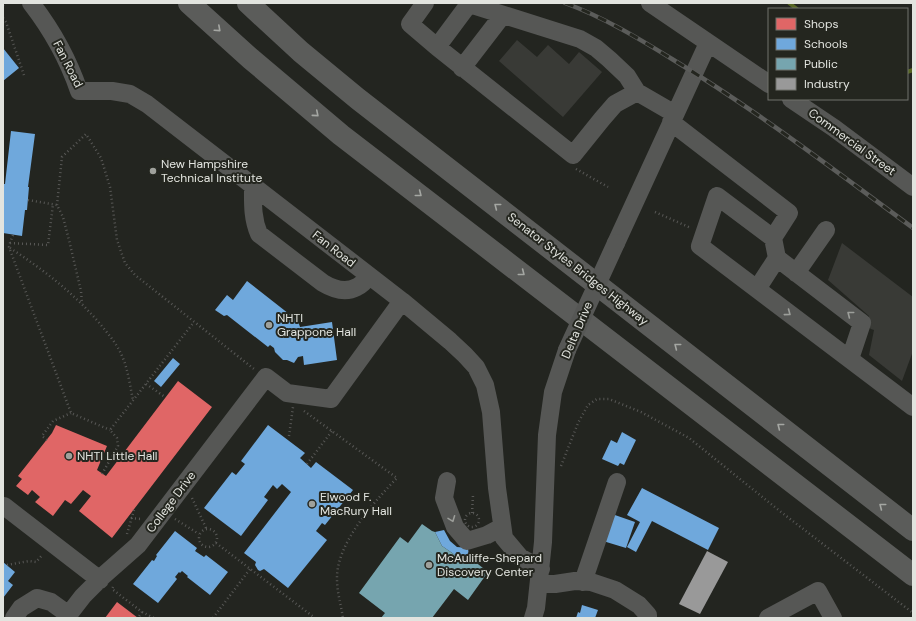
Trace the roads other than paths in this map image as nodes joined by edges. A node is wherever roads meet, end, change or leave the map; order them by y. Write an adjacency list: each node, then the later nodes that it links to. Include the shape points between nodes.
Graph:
1 (31, 3): 14 (street, Fan Road, via 59,45 79,91 130,94 147,104)
2 (189, 3): 30 (highway, one-way to 30, via 341,134)
3 (248, 3): 29 (highway, Senator Styles Bridges Highway, one-way to 3, via 358,99 301,52)
4 (425, 3): 8 (street, via 410,24)
5 (650, 3): 7 (street)
6 (502, 16): 8 (street, via 469,4); 9 (street); 11 (street, via 580,39 596,48 627,76)
7 (708, 43): 10 (street); 13 (street, Delta Drive)
8 (438, 47): 9 (street)
9 (462, 68): 11 (street, via 573,155 615,104)
10 (768, 83)
11 (637, 92): 13 (street)
12 (792, 100): 15 (street, Commercial Street)
13 (673, 118): 17 (street, via 789,213); 31 (street, Delta Drive, bridge, via 567,350 553,392 547,435)
14 (253, 186): 20 (street, Fan Road); 20 (street, via 252,206 259,234 333,289 358,287)
15 (913, 186)
16 (826, 230): 19 (street)
17 (773, 238): 18 (street); 21 (street, via 717,196 700,246)
18 (777, 258): 19 (street); 21 (street)
19 (796, 272): 23 (street, one-way to 19, via 862,324)
20 (369, 276): 22 (street, Fan Road)
21 (757, 289): 23 (street, one-way to 23)
22 (402, 301): 28 (street, Fan Road, via 465,355 476,367 485,385 491,412); 32 (street, College Drive, via 331,399 286,393 266,377 138,545)
23 (850, 359): 24 (street)
24 (913, 407)
25 (447, 481): 28 (street, one-way to 28, via 444,498 455,527 467,541)
26 (618, 482): 33 (street)
27 (4, 506): 32 (street)
28 (502, 527): 31 (street, Fan Road, via 504,538)
29 (913, 530)
30 (913, 574)
31 (540, 576): 33 (street, via 556,584); 36 (street, Delta Drive)
32 (107, 581): 34 (street, College Drive, via 84,596)
33 (583, 582): 37 (street, via 615,590 639,605)
34 (68, 616): 35 (street, via 51,602 36,598 21,608)
35 (14, 618)
36 (533, 618)
37 (648, 618)
38 (768, 618): 39 (street, via 818,591)
39 (832, 618)

